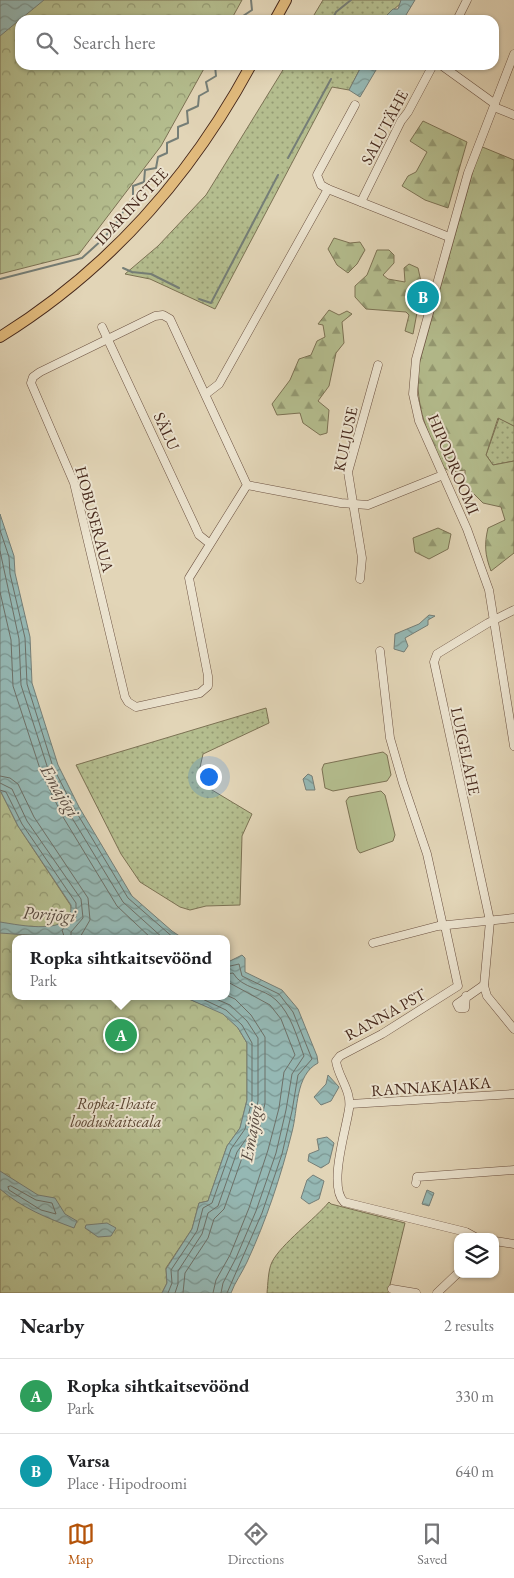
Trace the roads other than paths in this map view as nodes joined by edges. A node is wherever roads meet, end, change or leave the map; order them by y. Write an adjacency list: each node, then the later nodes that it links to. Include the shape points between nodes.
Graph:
1 (286, 0): 3 (main road)
2 (467, 0): 4 (street)
3 (278, 15)
4 (460, 15)
5 (514, 54): 10 (street, HIPODROOMI)
6 (249, 70): 16 (main road, IDARINGTEE, via 213,130 165,195 140,222 80,280)
7 (430, 70): 13 (street, SALUTÄHE)
8 (448, 70): 10 (street)
9 (355, 105): 12 (street, via 317,175 321,185)
10 (494, 105): 11 (street); 14 (street, HIPODROOMI, via 478,140)
11 (514, 115)
12 (328, 189): 13 (street); 19 (street, via 219,384)
13 (361, 202): 14 (street)
14 (449, 237): 20 (street, HIPODROOMI, via 416,359 414,380 419,421)
15 (102, 327): 17 (street, SÄLU)
16 (0, 337)
17 (108, 339): 19 (street, HOBUSERAUA, via 155,316 166,316); 23 (street, SÄLU, via 199,535); 23 (street, HOBUSERAUA, via 40,372 31,383 74,483 125,697 133,706 200,693 208,686 188,585 190,574)
18 (378, 365): 22 (street, KULJUSE, via 348,472)
19 (206, 394): 21 (street, HOBUSERAUA)
20 (443, 475): 22 (street, via 368,505); 26 (street, HIPODROOMI, via 476,553)
21 (248, 485): 22 (street); 23 (street, HOBUSERAUA)
22 (353, 504): 24 (street, KULJUSE, via 362,558)
23 (209, 544)
24 (360, 579)
25 (514, 610): 26 (street, LUIGELAHE)
26 (495, 620): 28 (street, HIPODROOMI); 31 (street, LUIGELAHE, via 437,654 434,662)
27 (380, 651): 32 (street, via 390,738 427,854)
28 (512, 720): 29 (street, HIPODROOMI)
29 (514, 746)
30 (514, 918): 31 (street)
31 (490, 920): 32 (street); 34 (street, LUIGELAHE)
32 (444, 926): 33 (street); 38 (street, RANNA PST, via 458,986 382,1034 340,1056 336,1061 337,1068)
33 (373, 943)
34 (484, 985): 35 (street); 36 (street, via 487,996)
35 (466, 996)
36 (514, 1029)
37 (514, 1094): 38 (street, RANNAKAJAKA)
38 (350, 1104): 41 (street, RANNA PST, via 340,1164 339,1198 344,1202)
39 (514, 1170): 40 (street, via 417,1177)
40 (416, 1183)
41 (467, 1233)
42 (499, 1241): 43 (street)
43 (514, 1244)
44 (454, 1277): 47 (street)
45 (392, 1289): 46 (street)
46 (416, 1293)
47 (437, 1293)

